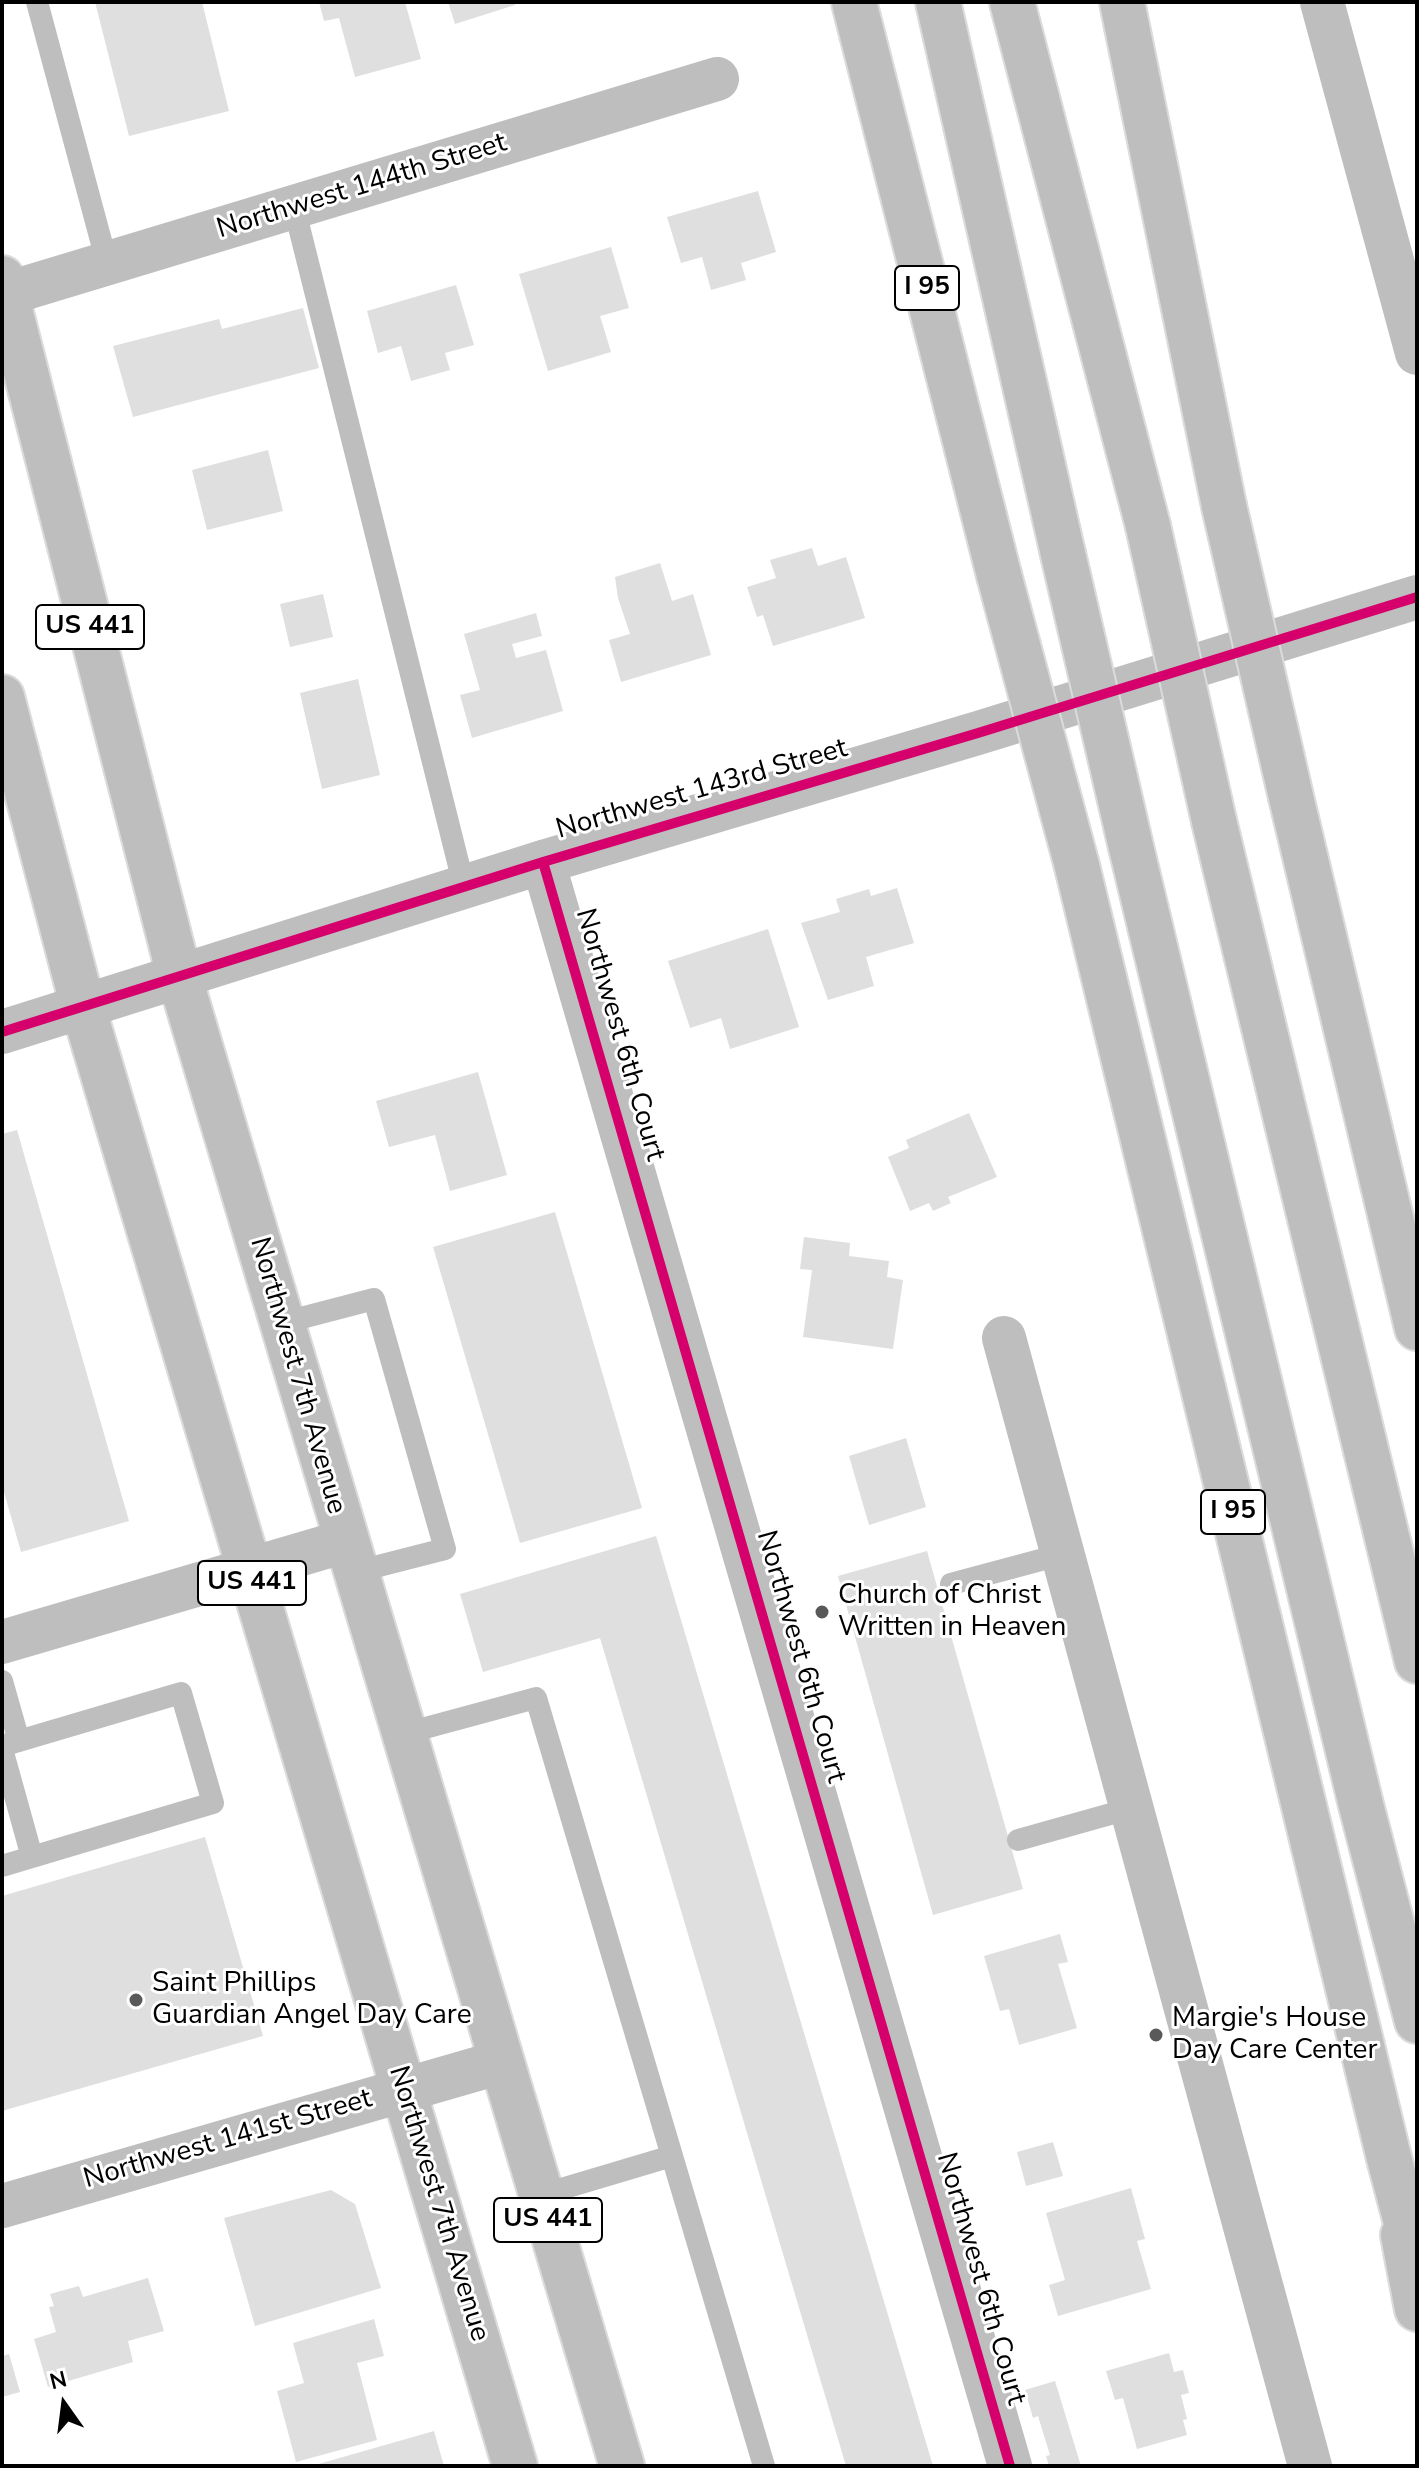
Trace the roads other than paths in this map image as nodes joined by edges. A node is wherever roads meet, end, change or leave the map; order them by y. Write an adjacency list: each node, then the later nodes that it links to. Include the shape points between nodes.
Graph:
1 (37, 2): 9 (lane)
2 (854, 2): 39 (main road, I 95, bridge, via 1077,866)
3 (938, 2): 35 (main road, bridge, via 1131,847)
4 (1012, 2): 27 (main road, bridge, via 1148,526)
5 (1122, 2): 20 (main road, bridge, via 1224,506)
6 (1322, 2): 11 (main road)
7 (717, 79): 8 (main road, Northwest 144th Street)
8 (294, 207): 9 (main road, Northwest 144th Street); 15 (lane)
9 (107, 263): 10 (main road, Northwest 144th Street)
10 (4, 286): 16 (main road, Northwest 7th Avenue / US 441)
11 (1417, 353)
12 (1417, 597): 14 (main road, Northwest 143rd Street)
13 (2, 697): 17 (main road, Northwest 7th Avenue / US 441)
14 (543, 862): 15 (main road, Northwest 143rd Street); 47 (main road, Northwest 6th Court)
15 (464, 886): 16 (main road, Northwest 143rd Street)
16 (179, 975): 17 (main road, Northwest 143rd Street); 19 (main road, Northwest 7th Avenue / US 441)
17 (83, 1007): 18 (main road, Northwest 143rd Street); 24 (main road, Northwest 7th Avenue / US 441)
18 (2, 1032)
19 (282, 1323): 23 (main road, Northwest 7th Avenue / US 441); 23 (lane, via 374,1299 445,1549)
20 (1417, 1328)
21 (1004, 1338): 22 (main road)
22 (1063, 1554): 25 (lane); 31 (main road)
23 (350, 1556): 24 (main road); 29 (main road, Northwest 7th Avenue / US 441)
24 (248, 1570): 26 (main road); 37 (main road, Northwest 7th Avenue / US 441)
25 (951, 1584)
26 (2, 1642)
27 (1417, 1661)
28 (2, 1681): 30 (lane)
29 (403, 1734): 36 (main road, Northwest 7th Avenue / US 441); 38 (lane, via 536,1698)
30 (8, 1745): 33 (lane); 33 (lane, via 181,1693 213,1803)
31 (1132, 1808): 32 (lane); 48 (main road)
32 (1018, 1840)
33 (32, 1857): 34 (lane)
34 (2, 1866)
35 (1417, 2021)
36 (501, 2062): 37 (main road, Northwest 141st Street); 40 (main road, Northwest 7th Avenue / US 441)
37 (404, 2089): 41 (main road, Northwest 141st Street); 44 (main road, Northwest 7th Avenue / US 441)
38 (672, 2156): 40 (lane); 46 (lane)
39 (1389, 2158): 42 (main road, I 95); 43 (main road)
40 (541, 2195): 45 (main road, Northwest 7th Avenue / US 441)
41 (2, 2206)
42 (1417, 2264)
43 (1417, 2309)
44 (515, 2466)
45 (622, 2466)
46 (764, 2466)
47 (1010, 2466)
48 (1310, 2466)

